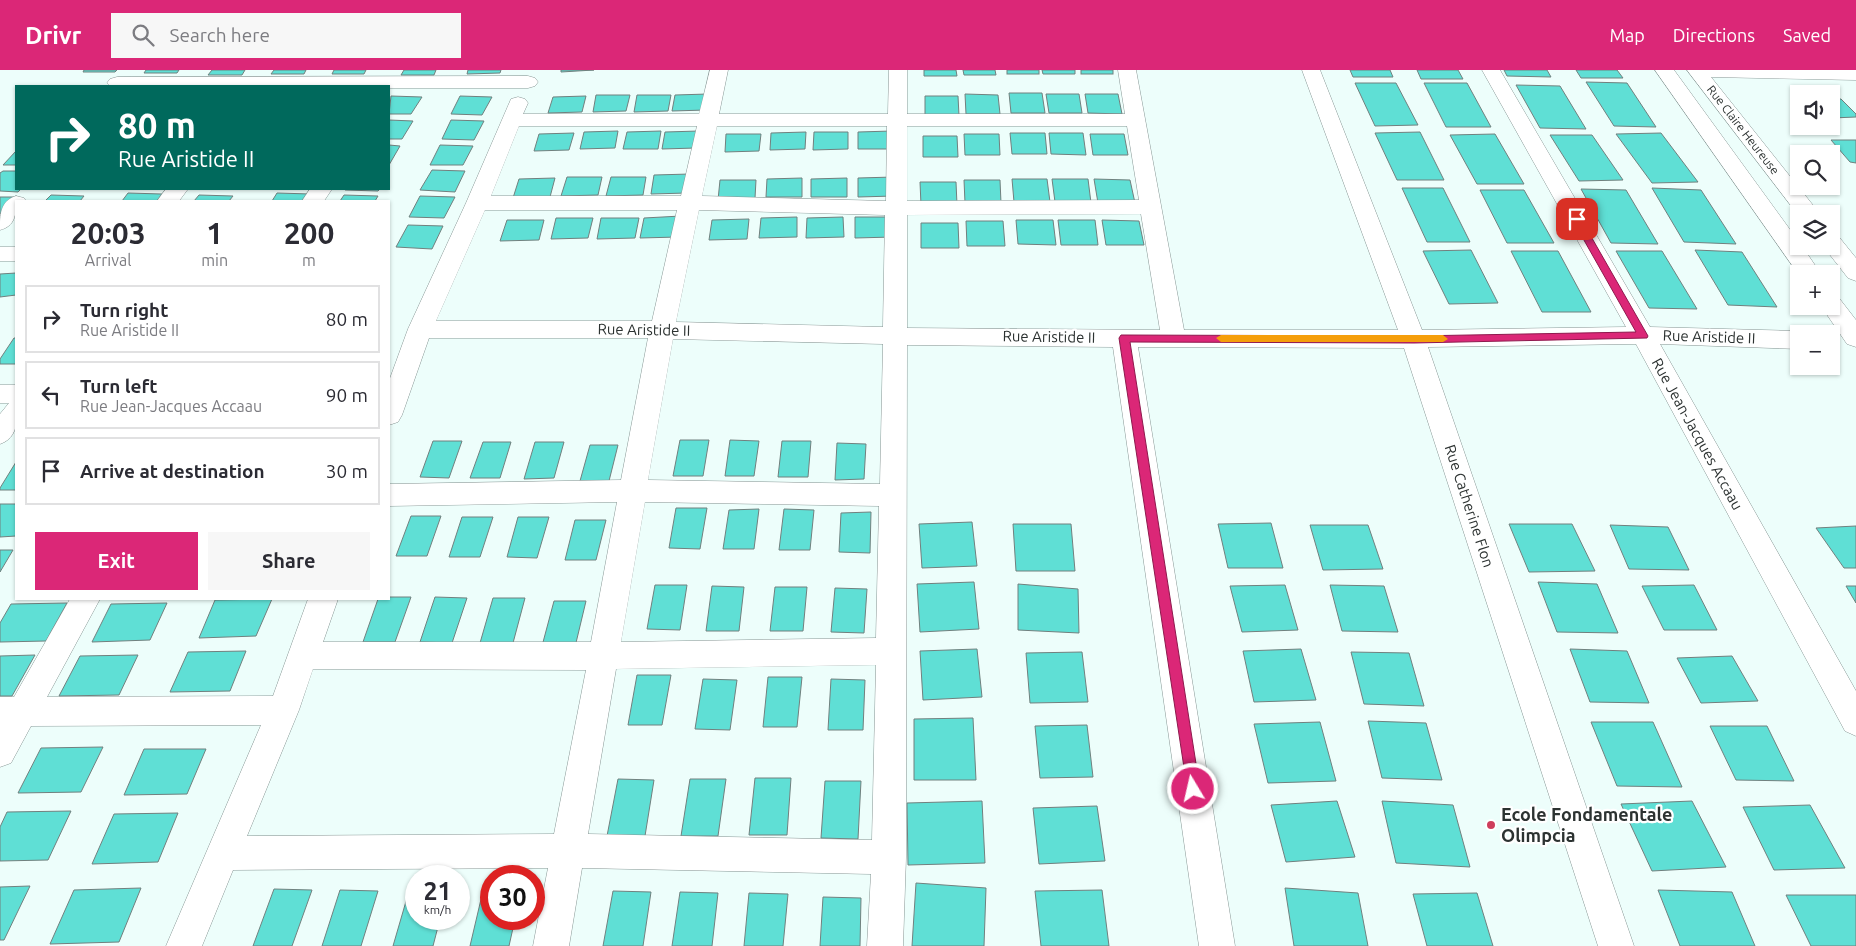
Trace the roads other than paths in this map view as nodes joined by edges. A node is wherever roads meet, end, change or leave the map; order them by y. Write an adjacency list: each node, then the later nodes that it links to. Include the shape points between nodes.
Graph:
1 (718, 70): 14 (street)
2 (898, 70): 16 (street)
3 (1127, 70): 15 (street)
4 (1311, 70): 38 (street, Rue Catherine Flon)
5 (1491, 70): 35 (street, Rue Jean-Jacques Accaau)
6 (1664, 70): 29 (street)
7 (1696, 71): 8 (street); 22 (street, Rue Claire Heureuse)
8 (1856, 74)
9 (530, 76): 10 (street); 13 (street)
10 (380, 79): 12 (street)
11 (120, 80): 12 (street)
12 (251, 80)
13 (510, 120): 14 (street); 19 (street)
14 (708, 120): 16 (street); 21 (street)
15 (1136, 120): 16 (street); 23 (street)
16 (897, 121): 24 (street)
17 (27, 190): 18 (street)
18 (19, 200)
19 (476, 203): 21 (street); 32 (street)
20 (15, 204): 25 (street)
21 (689, 204): 24 (street); 33 (street)
22 (1802, 205)
23 (1150, 207): 24 (street); 37 (street)
24 (896, 208): 34 (street)
25 (0, 223)
26 (1840, 253): 30 (street)
27 (0, 254): 28 (street)
28 (15, 254)
29 (1804, 265)
30 (1856, 273)
31 (1839, 315): 40 (street)
32 (420, 329): 33 (street, Rue Aristide II); 45 (street)
33 (662, 330): 34 (street, Rue Aristide II); 47 (street)
34 (894, 336): 36 (street, Rue Aristide II); 49 (street)
35 (1643, 336): 38 (street, Rue Aristide II); 39 (street, Rue Aristide II); 57 (street, Rue Jean-Jacques Accaau)
36 (1124, 338): 37 (street, Rue Aristide II); 65 (street)
37 (1173, 338): 38 (street, Rue Aristide II)
38 (1414, 339): 66 (street, Rue Catherine Flon)
39 (1790, 340)
40 (1856, 340): 41 (street)
41 (1840, 341)
42 (0, 394): 43 (street)
43 (15, 394)
44 (15, 412): 46 (street)
45 (390, 412)
46 (0, 434)
47 (633, 491): 48 (street); 49 (street); 54 (street)
48 (390, 495)
49 (893, 495): 52 (street)
50 (84, 600): 56 (street)
51 (323, 600): 53 (street)
52 (891, 651): 54 (street); 61 (street)
53 (303, 655): 54 (street); 55 (street)
54 (605, 656): 59 (street)
55 (284, 710): 56 (street); 60 (street)
56 (11, 713): 58 (street)
57 (1856, 721)
58 (0, 752)
59 (570, 851): 60 (street); 61 (street); 63 (street)
60 (223, 853): 62 (street)
61 (889, 857): 64 (street)
62 (184, 946)
63 (552, 946)
64 (885, 946)
65 (1217, 946)
66 (1616, 946)

